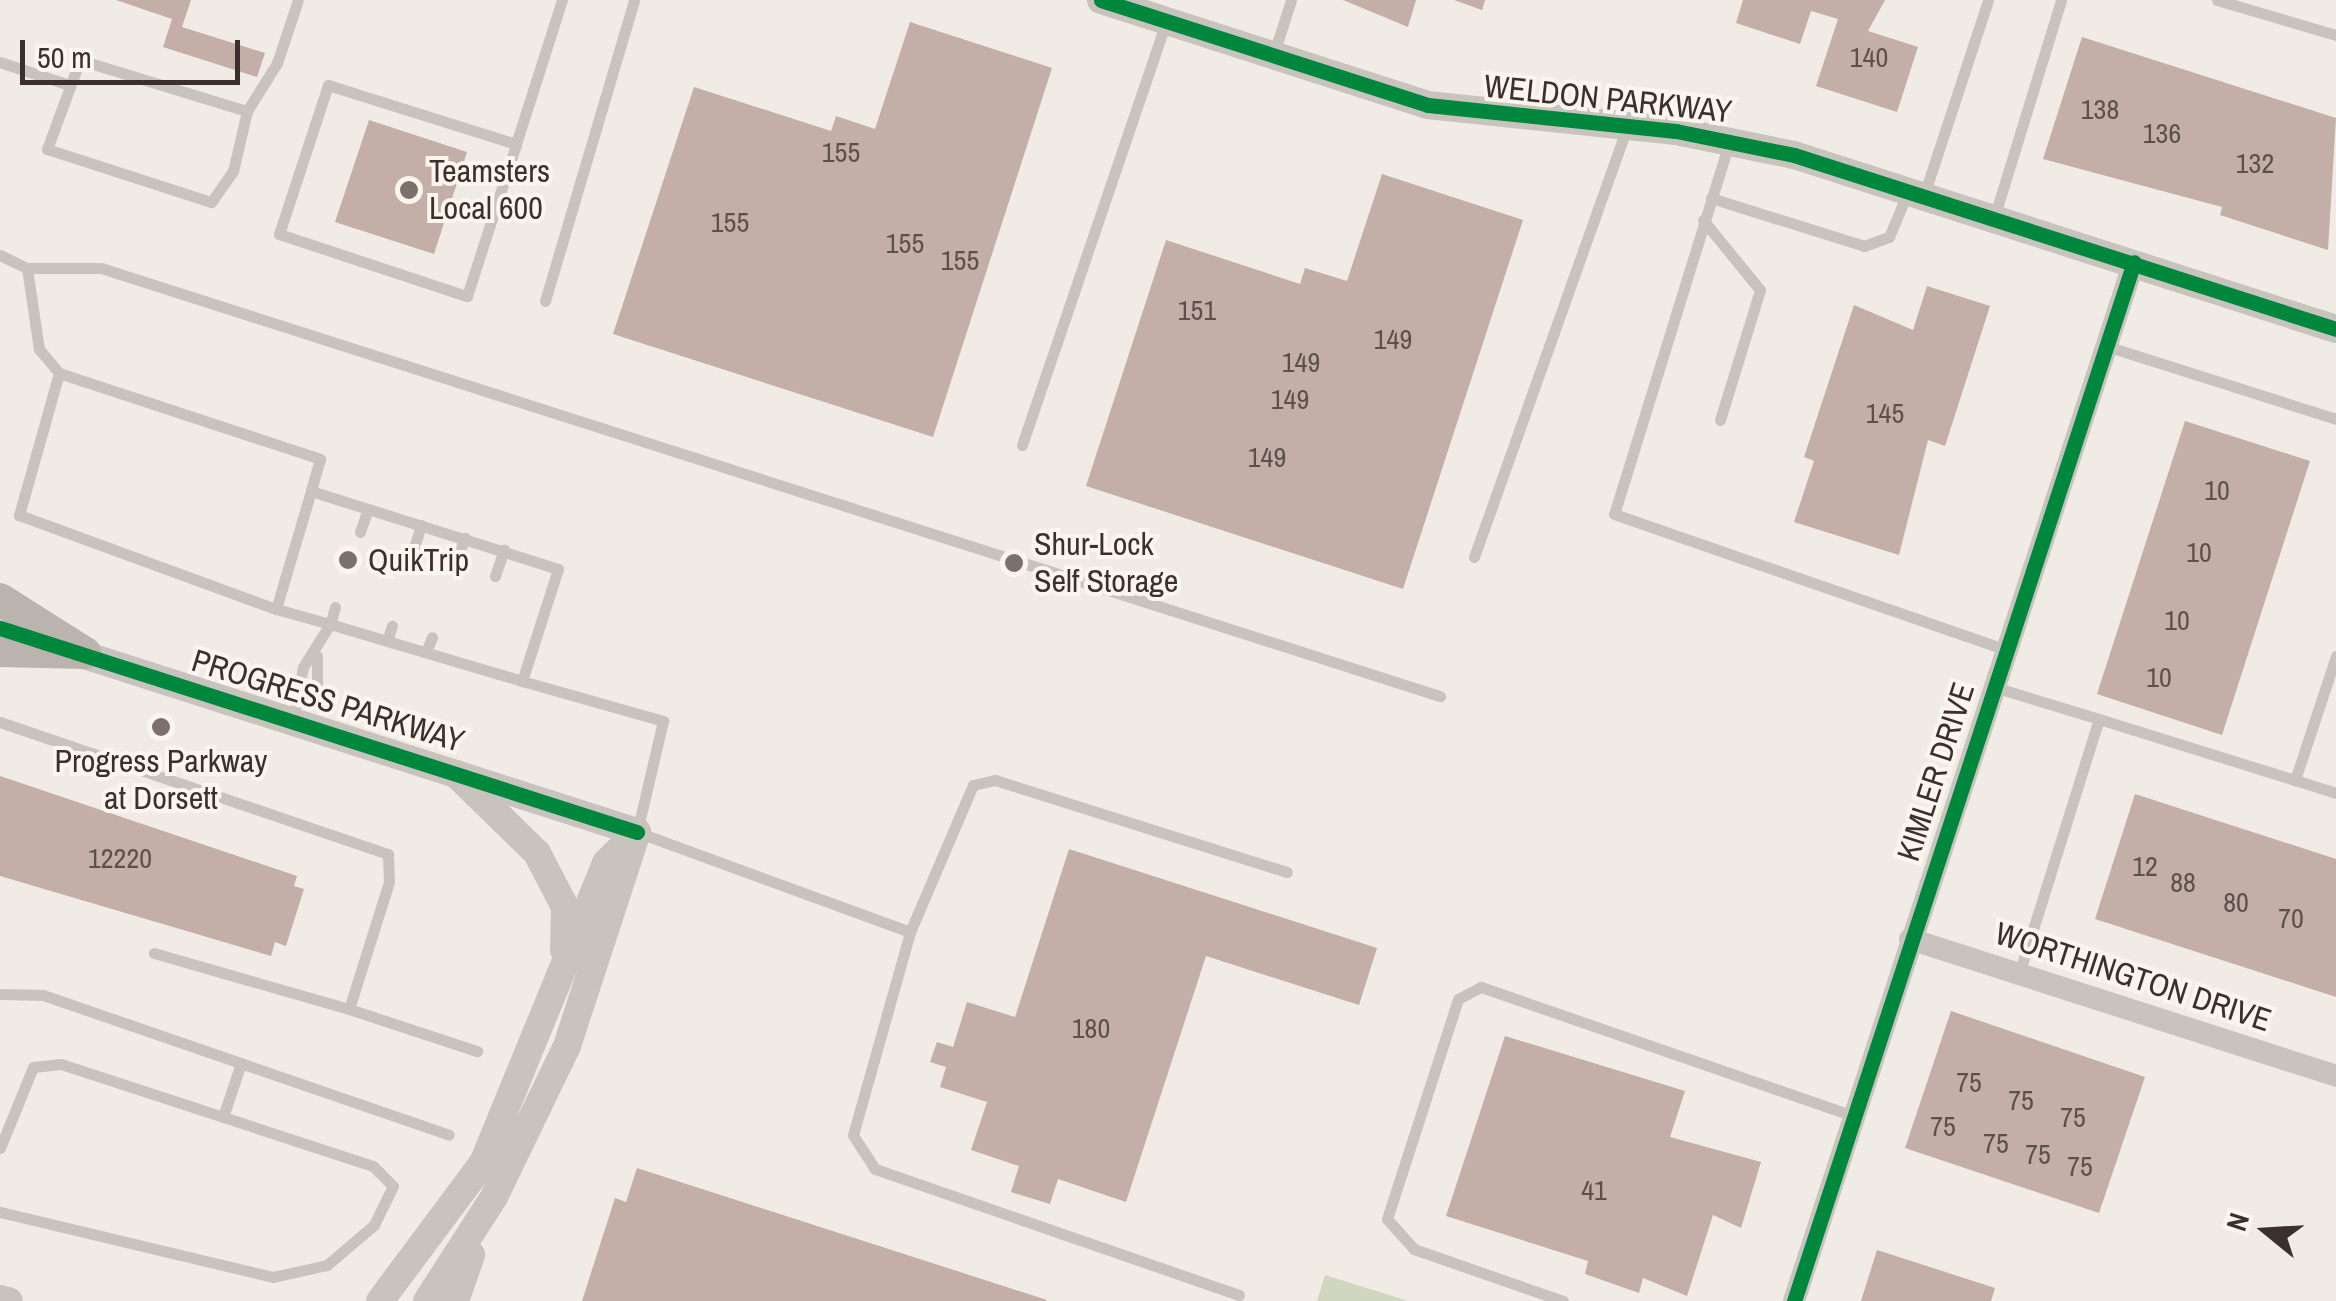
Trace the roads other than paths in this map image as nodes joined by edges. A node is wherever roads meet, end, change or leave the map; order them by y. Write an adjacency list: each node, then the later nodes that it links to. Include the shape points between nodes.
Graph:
1 (298, 0): 14 (lane, via 278,63)
2 (562, 0): 17 (lane)
3 (634, 0): 25 (lane)
4 (1291, 0): 11 (lane)
5 (1988, 0): 18 (lane)
6 (2061, 0): 20 (lane)
7 (2217, 0): 10 (lane)
8 (1110, 2): 9 (street, WELDON PARKWAY)
9 (1166, 22): 11 (street, WELDON PARKWAY); 31 (lane)
10 (2336, 35)
11 (1272, 57): 15 (street, WELDON PARKWAY, via 1428,104)
12 (0, 62): 13 (lane)
13 (69, 84): 14 (lane, via 80,60); 14 (lane, via 48,150 211,202 233,171)
14 (247, 111)
15 (1628, 126): 16 (street, WELDON PARKWAY); 39 (lane)
16 (1730, 139): 18 (street, WELDON PARKWAY); 19 (lane)
17 (516, 144): 17 (lane, via 328,85 278,234 467,296)
18 (1916, 193): 19 (lane, via 1889,238 1864,246); 20 (street, WELDON PARKWAY)
19 (1710, 198): 21 (lane)
20 (1994, 218): 23 (street, WELDON PARKWAY)
21 (1703, 220): 30 (lane, via 1760,290); 51 (lane, via 1614,514)
22 (1, 258): 24 (lane)
23 (2134, 262): 26 (street, WELDON PARKWAY); 27 (street, KIMLER DRIVE)
24 (27, 268): 28 (lane, via 39,349); 60 (lane, via 102,268)
25 (545, 302)
26 (2336, 329)
27 (2106, 346): 29 (lane); 51 (street, KIMLER DRIVE)
28 (59, 372): 32 (lane, via 320,459); 44 (lane, via 19,515)
29 (2336, 419)
30 (1720, 420)
31 (1022, 444)
32 (311, 491): 33 (lane); 44 (lane)
33 (368, 509): 34 (lane); 35 (lane)
34 (421, 525): 36 (lane); 37 (lane)
35 (360, 532)
36 (465, 538): 38 (lane); 40 (lane)
37 (414, 548)
38 (504, 550): 41 (lane); 58 (lane, via 558,569)
39 (1474, 557)
40 (456, 559)
41 (495, 576)
42 (0, 599): 54 (main road)
43 (335, 607): 45 (lane)
44 (276, 608): 45 (lane)
45 (330, 624): 49 (lane); 55 (lane)
46 (392, 626): 49 (lane)
47 (0, 628): 54 (street, PROGRESS PARKWAY)
48 (432, 636): 53 (lane)
49 (387, 640): 53 (lane)
50 (471, 650): 57 (lane)
51 (2006, 650): 59 (street, KIMLER DRIVE)
52 (0, 651): 54 (main road)
53 (426, 652): 57 (lane)
54 (84, 653): 61 (street, PROGRESS PARKWAY)
55 (316, 656): 61 (lane, via 303,667); 61 (lane, via 317,692)
56 (2336, 656): 65 (lane)
57 (467, 664): 58 (lane)
58 (522, 681): 67 (lane, via 663,721)
59 (1993, 686): 62 (lane); 70 (street, KIMLER DRIVE)
60 (1440, 696)
61 (297, 709): 64 (street, PROGRESS PARKWAY)
62 (2100, 719): 65 (lane); 73 (lane)
63 (0, 722): 75 (lane, via 378,844 392,868)
64 (449, 767): 67 (street, PROGRESS PARKWAY); 72 (street, via 537,854 565,907)
65 (2295, 780): 66 (lane)
66 (2336, 793)
67 (638, 832): 69 (lane); 72 (street, via 606,864); 83 (street, via 567,1046)
68 (1287, 872): 69 (lane, via 995,780 973,785 958,803)
69 (910, 932): 85 (lane, via 853,1135 858,1156)
70 (1910, 939): 73 (street, WORTHINGTON DRIVE); 79 (street, KIMLER DRIVE)
71 (154, 953): 75 (lane)
72 (564, 967): 88 (street, via 483,1163)
73 (2019, 974): 78 (street, WORTHINGTON DRIVE)
74 (0, 994): 77 (lane, via 43,995)
75 (349, 1008): 76 (lane)
76 (477, 1051)
77 (241, 1063): 80 (lane); 81 (lane)
78 (2336, 1076)
79 (1854, 1116): 91 (lane, via 1481,988 1458,1000 1388,1219 1414,1249); 92 (street, KIMLER DRIVE)
80 (223, 1117): 82 (lane, via 46,1062 20,1087); 84 (lane, via 373,1166 393,1186 392,1200 327,1265 273,1276)
81 (450, 1135)
82 (0, 1148)
83 (494, 1197): 89 (street); 90 (street)
84 (0, 1212)
85 (1239, 1296)
86 (0, 1299): 87 (street)
87 (9, 1301)
88 (380, 1301)
89 (427, 1301)
90 (456, 1301)
91 (1563, 1301)
92 (1794, 1301)

